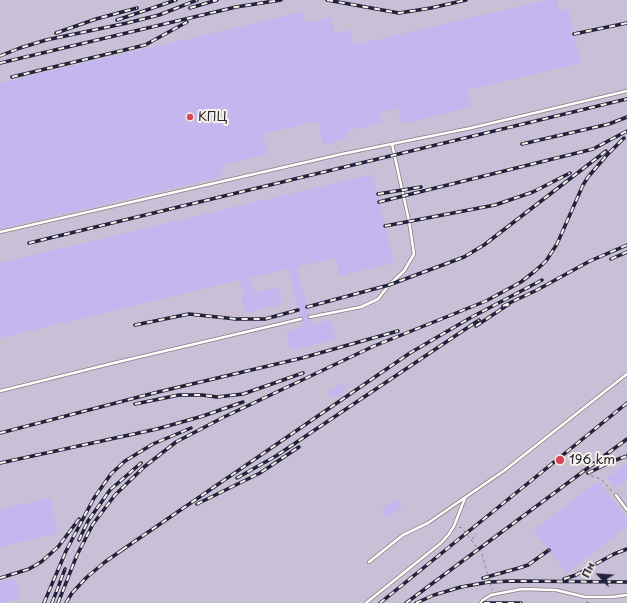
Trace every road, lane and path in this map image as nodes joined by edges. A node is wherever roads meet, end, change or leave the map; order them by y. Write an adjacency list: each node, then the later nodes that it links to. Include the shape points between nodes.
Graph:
1 (627, 91): 2 (lane)
2 (392, 144): 3 (lane); 4 (lane, via 414,254 404,271 378,299 361,307)
3 (0, 232)
4 (310, 317)
5 (301, 319): 7 (lane)
6 (627, 374): 10 (lane, via 505,470)
7 (0, 391)
8 (573, 460): 9 (path, via 587,474 601,480)
9 (616, 495): 11 (lane)
10 (465, 497): 12 (lane); 17 (lane, via 428,523 403,535)
11 (627, 510)
12 (454, 526): 14 (path); 21 (lane, via 440,543)
13 (466, 528): 14 (path)
14 (464, 530): 16 (path)
15 (478, 534): 16 (path)
16 (472, 540): 18 (path, via 482,554)
17 (369, 562)
18 (493, 594): 19 (lane, via 540,588 585,597); 22 (lane)
19 (627, 595)
20 (583, 601): 23 (path)
21 (366, 603)
22 (481, 603)
23 (590, 603)

